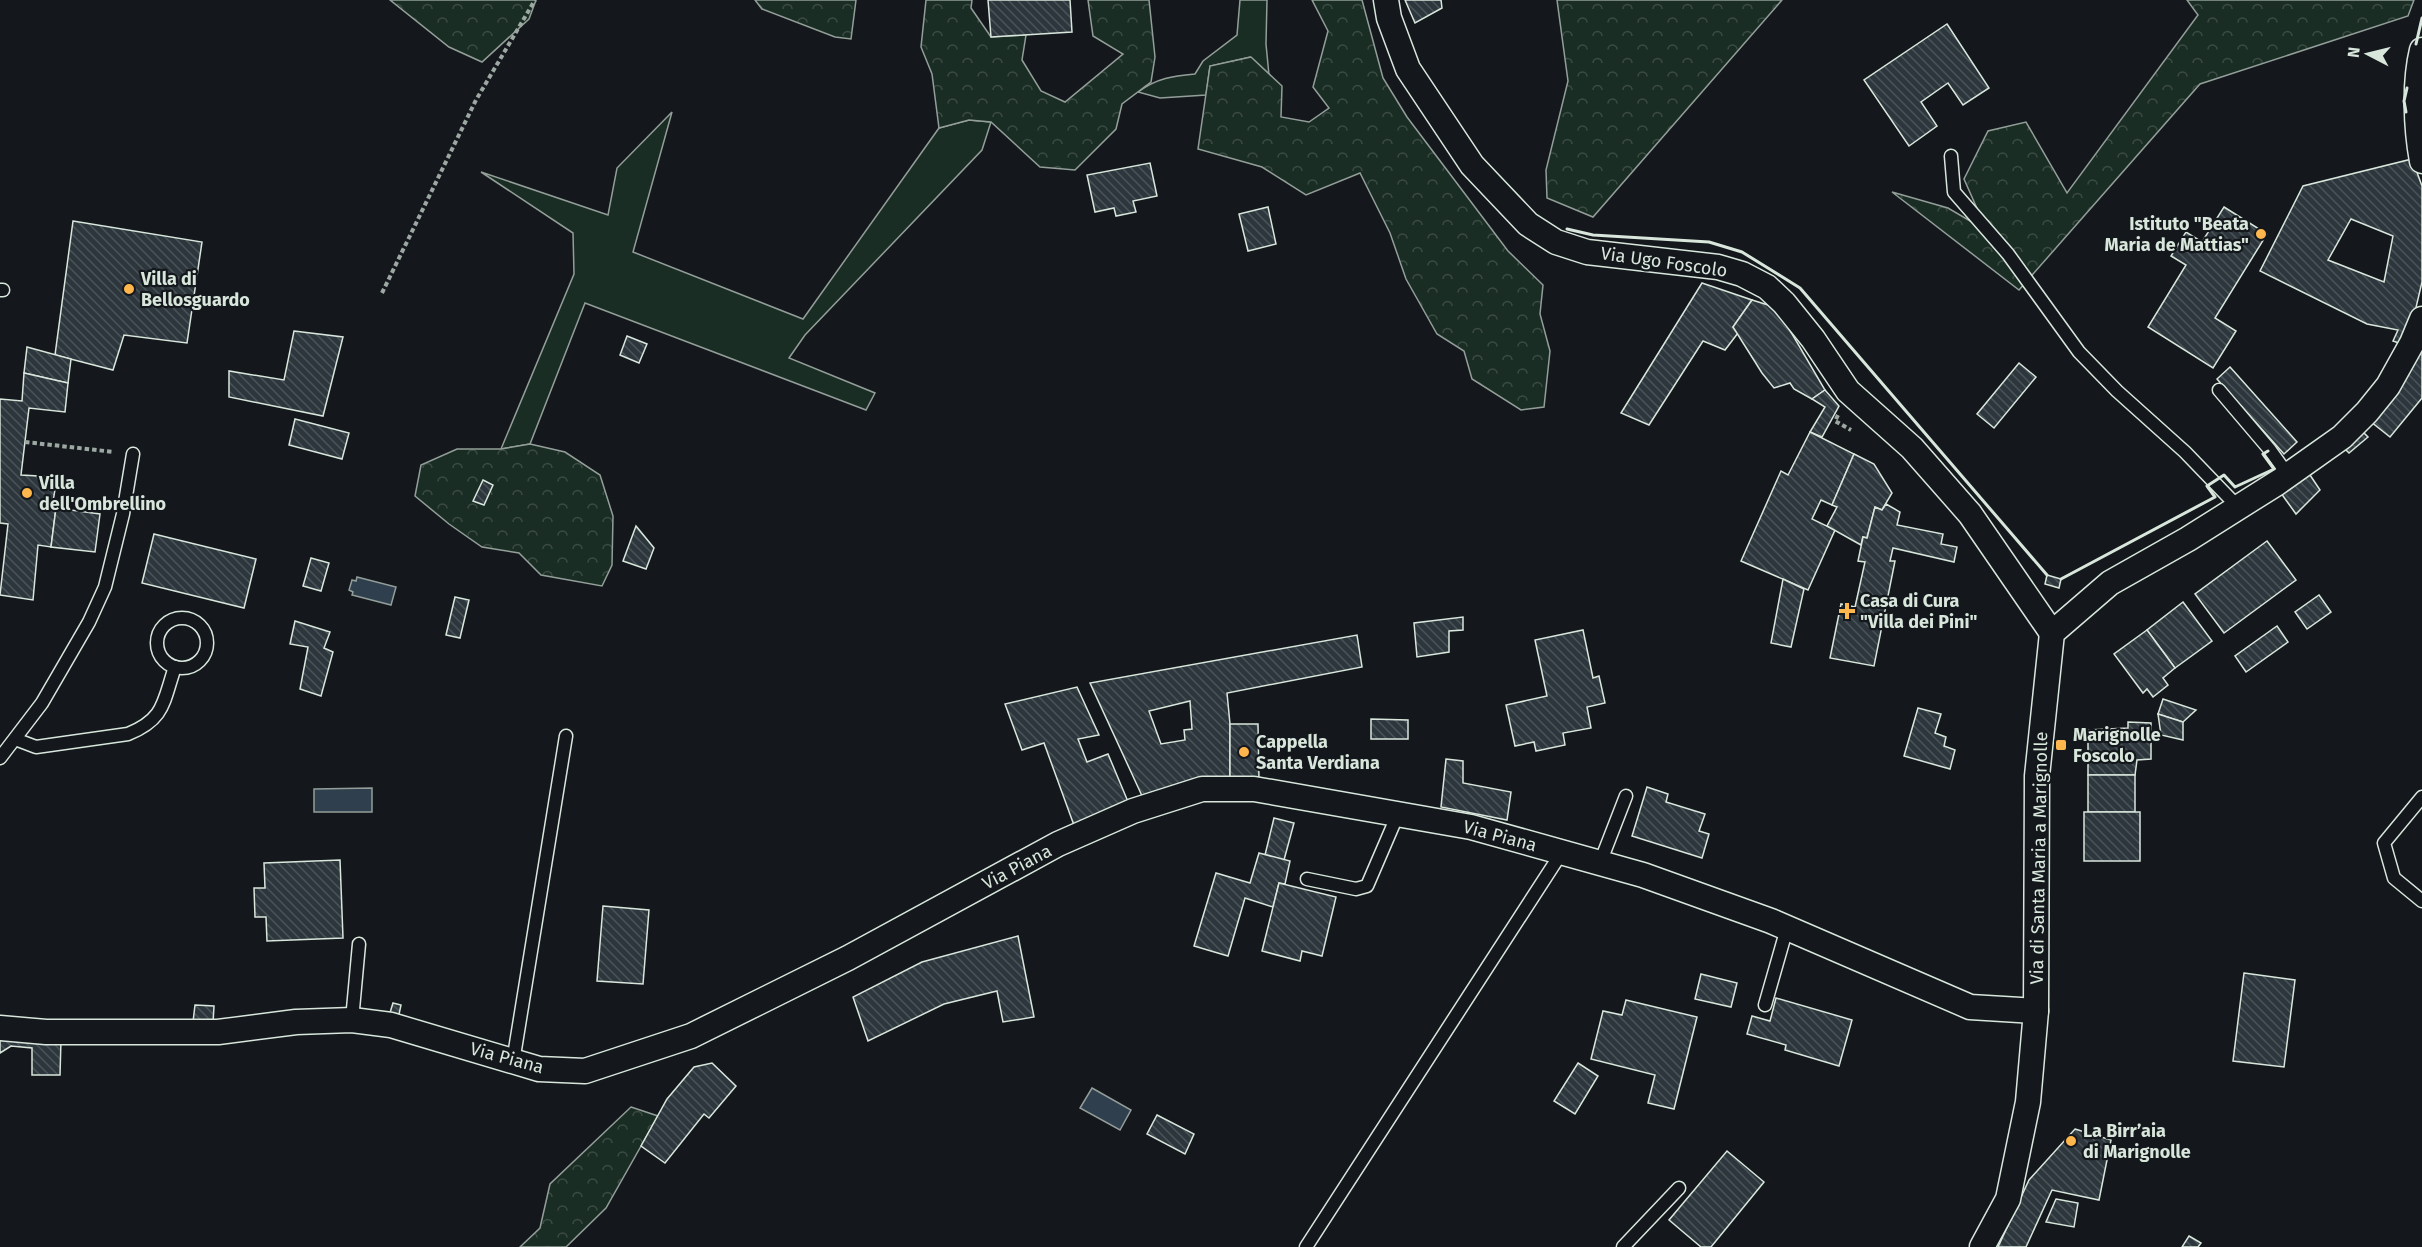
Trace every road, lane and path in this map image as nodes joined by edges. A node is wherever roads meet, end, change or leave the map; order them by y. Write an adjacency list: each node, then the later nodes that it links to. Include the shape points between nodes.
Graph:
1 (535, 0): 6 (path, via 476,100)
2 (1386, 0): 15 (street, Via Ugo Foscolo, via 1408,69 1472,165 1527,224 1556,242 1587,252 1718,267 1767,286 1813,339 1848,391 1912,448 1970,514)
3 (2422, 50): 5 (street, via 2417,115)
4 (1951, 156): 14 (lane, via 1954,192 2008,255 2079,352)
5 (2422, 161)
6 (382, 293)
7 (2422, 319): 13 (street, via 2388,386 2367,412 2342,437)
8 (2219, 390): 13 (lane)
9 (1839, 413): 10 (path, via 1835,421)
10 (1853, 430)
11 (25, 442): 12 (path)
12 (133, 454): 18 (lane, via 105,587 54,683)
13 (2288, 475): 14 (street)
14 (2238, 507): 15 (street, via 2110,584)
15 (2052, 633): 30 (street, Via di Santa Maria a Marignolle, via 2037,776)
16 (175, 667): 16 (lane, via 190,667 201,660 206,649 206,636 198,625 186,619 163,627 157,640 158,652); 18 (lane, via 158,712 149,724 128,734 36,747)
17 (566, 736): 33 (lane)
18 (15, 739): 19 (lane)
19 (0, 758)
20 (1626, 796): 24 (lane)
21 (2422, 797): 26 (lane, via 2384,843 2394,878)
22 (1398, 814): 23 (street, Via Piana, via 1471,827); 25 (lane, via 1367,886 1356,889); 33 (street, Via Piana, via 1254,789 1202,789 1133,812 1058,844 848,958 691,1036 585,1071 540,1069)
23 (1562, 852): 24 (street, Via Piana); 35 (lane)
24 (1600, 864): 27 (street, Via Piana, via 1642,875)
25 (1307, 879)
26 (2422, 901)
27 (1787, 928): 29 (lane); 30 (street, Via Piana, via 1970,1007)
28 (359, 944): 31 (lane)
29 (1765, 1005)
30 (2036, 1011): 37 (street, Via di Santa Maria a Marignolle, via 2028,1102 2008,1199)
31 (352, 1020): 32 (street, Via Piana, via 296,1022 219,1032 46,1032); 33 (street, Via Piana, via 391,1025)
32 (0, 1028)
33 (513, 1062)
34 (1679, 1188): 36 (lane)
35 (1306, 1247)
36 (1623, 1247)
37 (1982, 1247)

